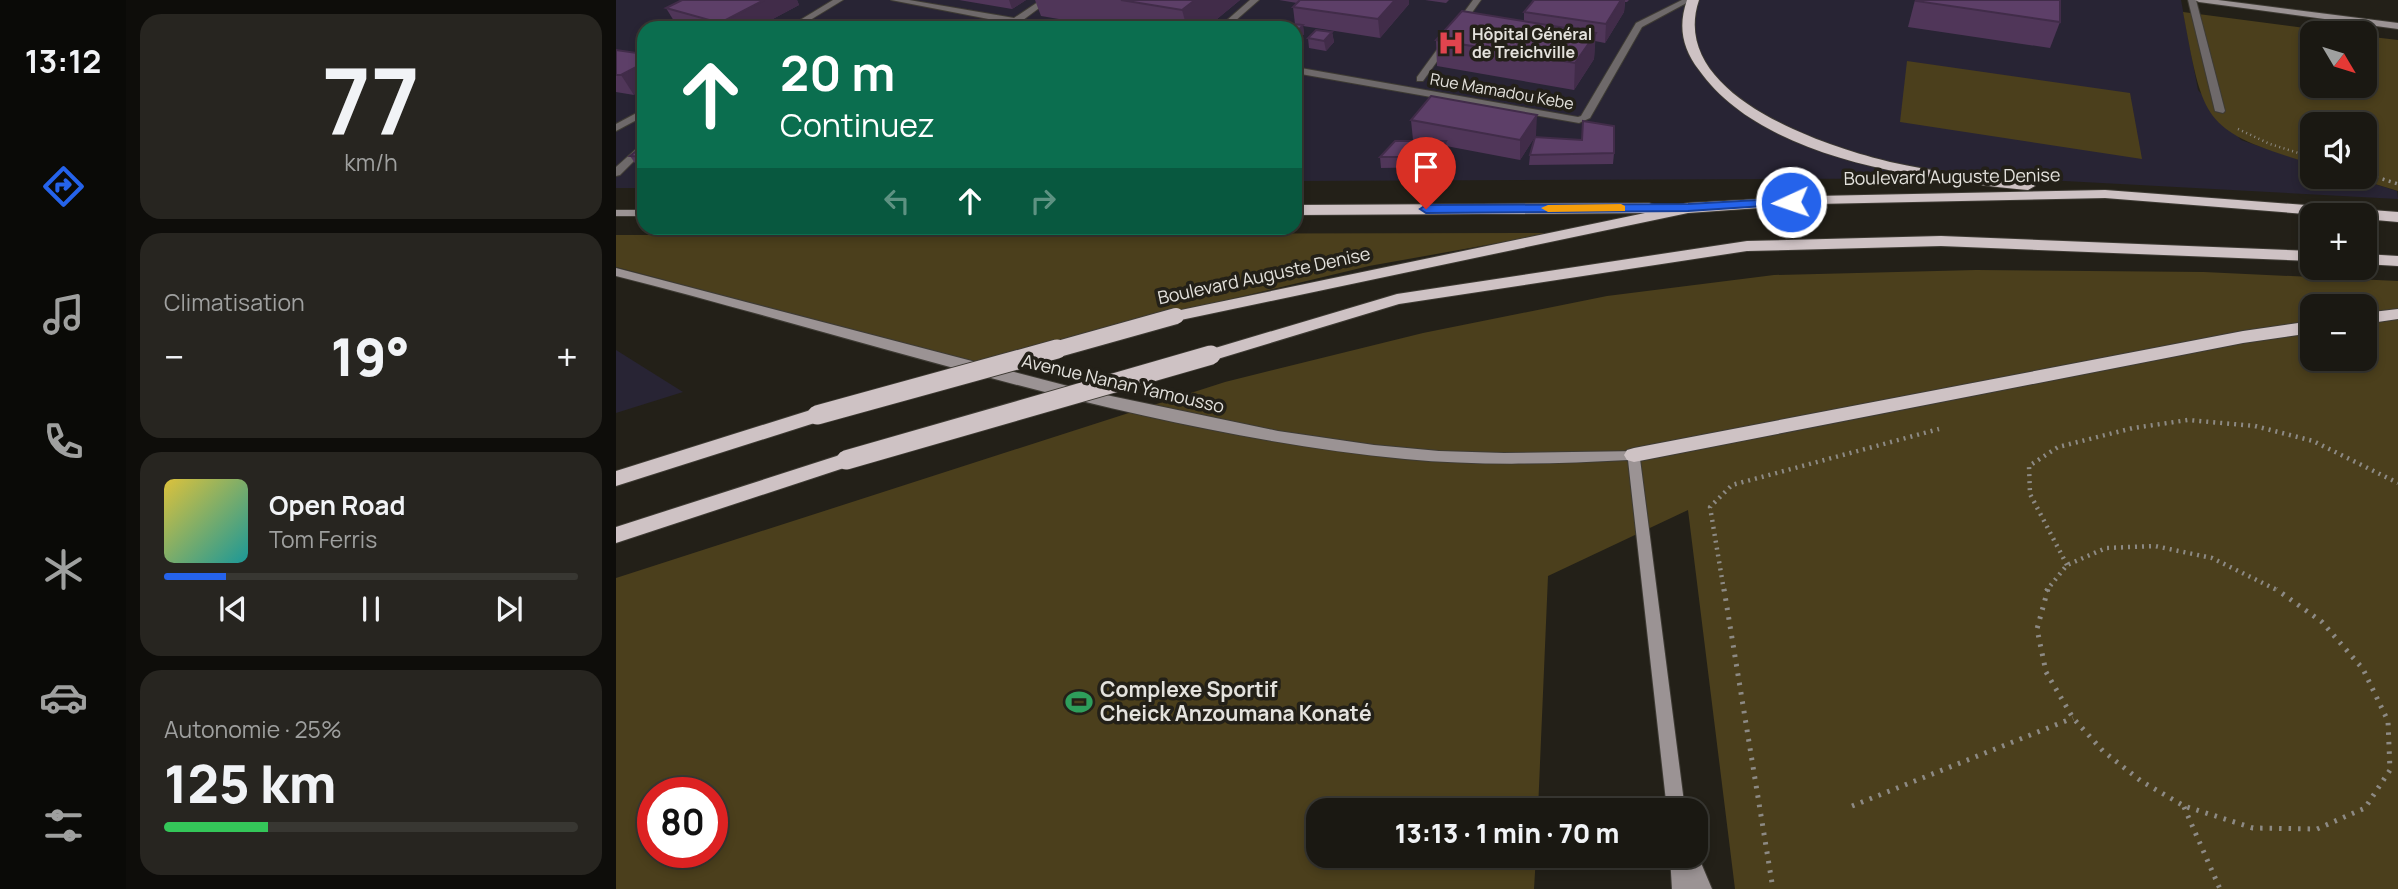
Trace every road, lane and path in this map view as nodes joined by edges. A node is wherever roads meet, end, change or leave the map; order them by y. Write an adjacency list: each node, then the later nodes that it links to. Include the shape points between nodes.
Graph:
1 (839, 0): 10 (street)
2 (895, 0): 11 (street)
3 (1046, 0): 11 (street)
4 (1255, 0): 12 (street)
5 (1477, 0): 15 (street)
6 (1688, 0): 14 (street, Rue Mamadou Kebe, via 1639,26 1586,118 1579,120)
7 (1693, 0): 24 (highway, via 1685,33 1696,59 1714,83 1741,106 1787,133 1836,153 1899,170)
8 (2192, 0): 16 (street)
9 (2199, 0): 13 (main road)
10 (803, 21)
11 (1015, 21)
12 (1231, 21)
13 (2398, 26)
14 (1302, 72)
15 (1420, 79)
16 (2220, 111): 20 (path, via 2246,134)
17 (637, 116): 18 (street)
18 (616, 128)
19 (637, 152): 21 (street)
20 (2300, 153)
21 (616, 173)
22 (2377, 177): 23 (path)
23 (2398, 184)
24 (2105, 194): 25 (highway, Boulevard Auguste Denise, via 1816,200); 29 (highway, Boulevard Auguste Denise)
25 (1688, 208): 26 (highway); 39 (highway, Boulevard Auguste Denise, bridge, via 1176,316 817,415)
26 (1302, 210)
27 (616, 213): 28 (main road)
28 (637, 213)
29 (2398, 217)
30 (2300, 256): 41 (highway, bridge, via 1941,241 1747,246 1397,299 846,460)
31 (2377, 260): 32 (highway)
32 (2398, 261)
33 (616, 272): 38 (main road, Avenue Nanan Yamousso, via 1111,401 1270,435 1376,450 1475,457)
34 (2398, 314): 35 (highway)
35 (2377, 317)
36 (2300, 329): 38 (highway)
37 (1945, 428): 51 (path, via 1732,485 1710,507)
38 (1633, 455): 44 (main road)
39 (616, 479)
40 (2398, 483): 42 (path, via 2313,441 2255,426 2188,420 2133,428 2058,447 2029,466 2030,494)
41 (616, 535)
42 (2067, 565): 43 (path, via 2045,593 2037,629 2046,672); 46 (path, via 2106,548 2155,546 2212,558 2269,583 2322,622 2363,669 2388,721 2390,770 2365,808 2317,829 2253,828)
43 (2073, 718): 45 (path); 46 (path, via 2131,774)
44 (1675, 798)
45 (1852, 806)
46 (2184, 806): 52 (path)
47 (1681, 868): 49 (main road)
48 (1693, 868): 50 (main road)
49 (1682, 889)
50 (1702, 889)
51 (1773, 889)
52 (2220, 889)

